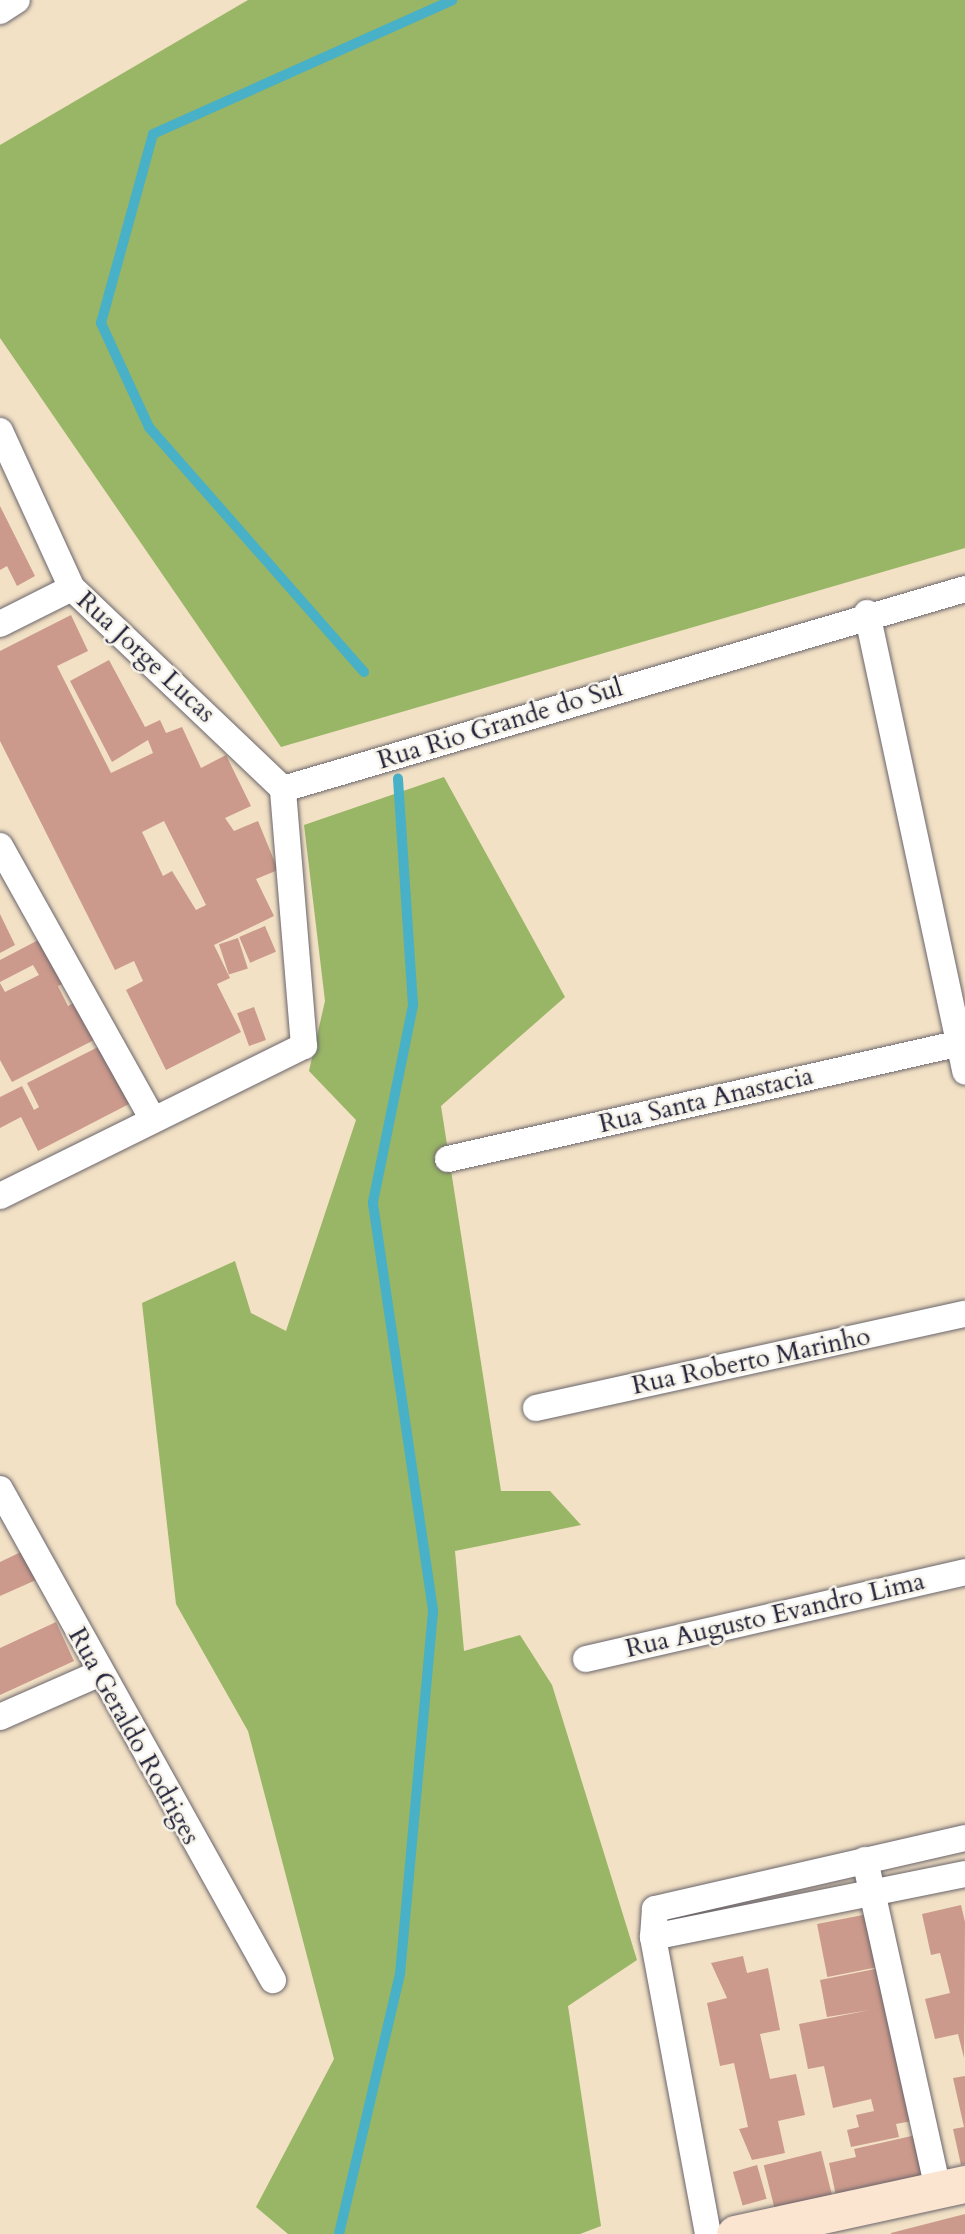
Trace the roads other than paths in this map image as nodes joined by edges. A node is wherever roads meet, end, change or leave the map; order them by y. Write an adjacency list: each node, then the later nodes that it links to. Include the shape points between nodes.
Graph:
1 (18, 0): 2 (street)
2 (0, 11)
3 (0, 432): 4 (street, Rua Jorge Lucas)
4 (72, 588): 7 (street); 8 (street, Rua Jorge Lucas)
5 (965, 589): 6 (street, Rua Rio Grande do Sul)
6 (867, 613): 8 (street, Rua Rio Grande do Sul); 10 (street)
7 (0, 624)
8 (283, 789): 12 (street, via 304,1046 255,1075)
9 (0, 846): 12 (street)
10 (962, 1042): 11 (street); 13 (street, Rua Santa Anastacia)
11 (965, 1072)
12 (152, 1118): 14 (street)
13 (448, 1159)
14 (0, 1196)
15 (965, 1314): 16 (street, Rua Roberto Marinho)
16 (536, 1408)
17 (0, 1489): 20 (street, Rua Geraldo Rodriges)
18 (965, 1572): 19 (street, Rua Augusto Evandro Lima)
19 (586, 1658)
20 (98, 1674): 21 (street); 27 (street, Rua Geraldo Rodriges)
21 (0, 1717)
22 (965, 1838): 23 (street)
23 (865, 1860): 25 (street); 26 (street, via 660,1904)
24 (965, 1874): 25 (street)
25 (873, 1892): 26 (street); 28 (street)
26 (653, 1937): 30 (street)
27 (273, 1980)
28 (952, 2187): 29 (street)
29 (815, 2225): 31 (street)
30 (708, 2234)
31 (735, 2234)

